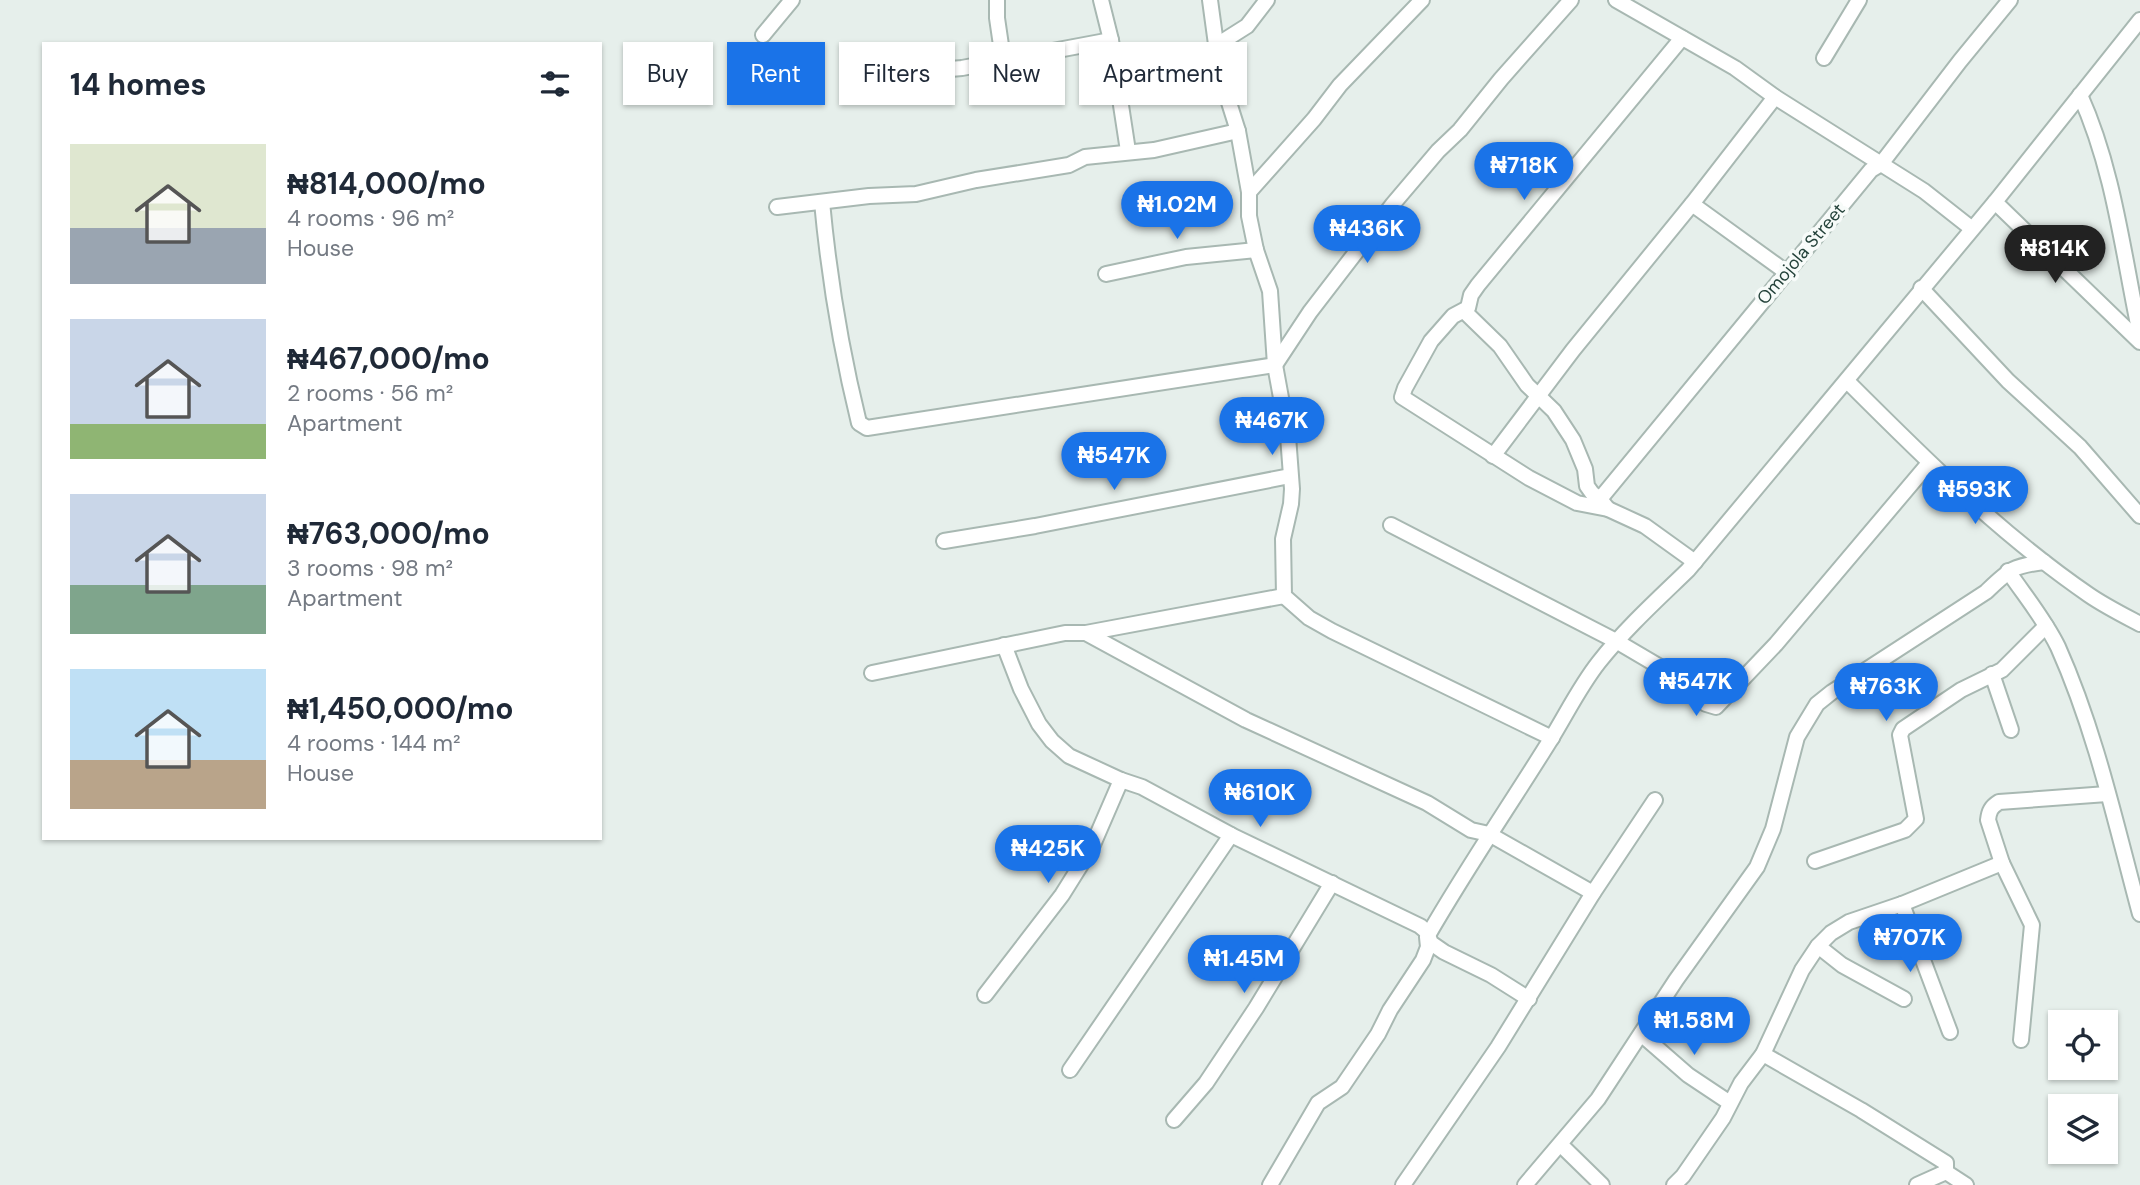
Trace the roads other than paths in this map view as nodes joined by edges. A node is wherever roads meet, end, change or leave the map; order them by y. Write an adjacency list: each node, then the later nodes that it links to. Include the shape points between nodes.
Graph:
1 (792, 0): 12 (street)
2 (997, 0): 15 (street)
3 (1101, 0): 14 (street)
4 (1210, 0): 16 (street)
5 (1267, 0): 17 (street, via 1248,26)
6 (1422, 0): 26 (street, via 1340,85)
7 (1571, 0): 40 (street, via 1371,231)
8 (1616, 0): 13 (street)
9 (1859, 0): 19 (street)
10 (2010, 0): 25 (street, Omojola Street)
11 (2140, 20): 20 (street)
12 (763, 35)
13 (1682, 38): 21 (street); 37 (street, via 1478,285)
14 (1111, 40): 18 (street); 24 (street)
15 (1001, 42)
16 (1217, 42)
17 (1222, 42)
18 (1065, 48)
19 (1824, 58)
20 (2080, 95): 28 (street); 35 (street)
21 (1775, 97): 25 (street); 29 (street)
22 (1229, 105): 23 (street)
23 (1238, 131): 24 (street); 26 (street)
24 (1128, 151): 27 (street, via 916,194)
25 (1881, 163): 31 (street); 33 (street, Omojola Street)
26 (1250, 192): 32 (street)
27 (822, 202): 30 (street); 40 (street, via 838,328 859,423 867,428)
28 (1994, 202): 31 (street); 39 (street)
29 (1692, 204): 33 (street); 42 (street)
30 (777, 207)
31 (1971, 228): 36 (street)
32 (1256, 250): 34 (street, via 1186,257); 40 (street, via 1270,291)
33 (1786, 272): 46 (street, Omojola Street)
34 (1106, 274)
35 (2134, 278): 38 (street)
36 (1921, 288): 41 (street); 47 (street, via 2008,381 2080,447)
37 (1464, 311): 42 (street, via 1500,346); 43 (street, via 1452,316 1431,341 1402,397)
38 (2140, 334)
39 (2140, 342)
40 (1275, 366): 45 (street)
41 (1847, 381): 44 (street); 51 (street)
42 (1539, 396): 43 (street); 46 (street, via 1573,440 1587,486)
43 (1493, 456): 46 (street, via 1577,503)
44 (1929, 463): 49 (street); 58 (street, via 1776,644 1716,707 1706,705 1684,681)
45 (1290, 476): 50 (street); 54 (street, via 1291,504 1283,539)
46 (1604, 504): 51 (street)
47 (2140, 516)
48 (1391, 525): 58 (street)
49 (2015, 538): 52 (street); 53 (street)
50 (944, 541)
51 (1695, 562): 58 (street)
52 (2044, 562): 53 (street); 55 (street)
53 (2013, 568): 56 (street); 81 (street, via 1986,592 1817,705 1797,737 1773,829 1756,867)
54 (1284, 596): 57 (street); 63 (street, via 1332,631)
55 (2140, 624)
56 (2046, 626): 61 (street, via 2008,665); 65 (street, via 2077,694)
57 (1086, 633): 59 (street); 67 (street, via 1246,720 1427,803 1471,830)
58 (1616, 641): 63 (street, via 1577,692)
59 (1004, 645): 60 (street); 64 (street, via 1021,689 1052,741 1069,756)
60 (872, 673)
61 (1992, 674): 62 (street); 69 (street, via 1901,732 1916,819 1905,830)
62 (2011, 730)
63 (1552, 738): 67 (street)
64 (1121, 780): 68 (street); 77 (street, via 1092,847 1062,895)
65 (2107, 794): 70 (street, via 1999,802 1988,820); 74 (street)
66 (1656, 800): 72 (street)
67 (1489, 834): 72 (street); 75 (street)
68 (1231, 835): 71 (street); 84 (street)
69 (1815, 861)
70 (2002, 863): 73 (street); 82 (street, via 2032,925)
71 (1332, 883): 75 (street, via 1420,926); 86 (street, via 1256,1008 1206,1083)
72 (1593, 893): 78 (street)
73 (1902, 904): 76 (street, via 1849,922); 80 (street)
74 (2140, 914)
75 (1427, 937): 78 (street, via 1444,952); 89 (street, via 1423,960 1378,1034 1342,1087 1318,1103)
76 (1818, 946): 79 (street); 83 (street)
77 (985, 995)
78 (1530, 999): 90 (street)
79 (1904, 999)
80 (1950, 1032)
81 (1641, 1034): 85 (street, via 1688,1076); 87 (street)
82 (2021, 1040)
83 (1763, 1054): 85 (street); 88 (street, via 1947,1163)
84 (1070, 1070)
85 (1730, 1103): 93 (street)
86 (1174, 1120)
87 (1561, 1145): 91 (street); 92 (street)
88 (1946, 1172): 94 (street); 95 (street)
89 (1270, 1185)
90 (1403, 1185)
91 (1525, 1185)
92 (1602, 1185)
93 (1674, 1185)
94 (1917, 1185)
95 (1966, 1185)

